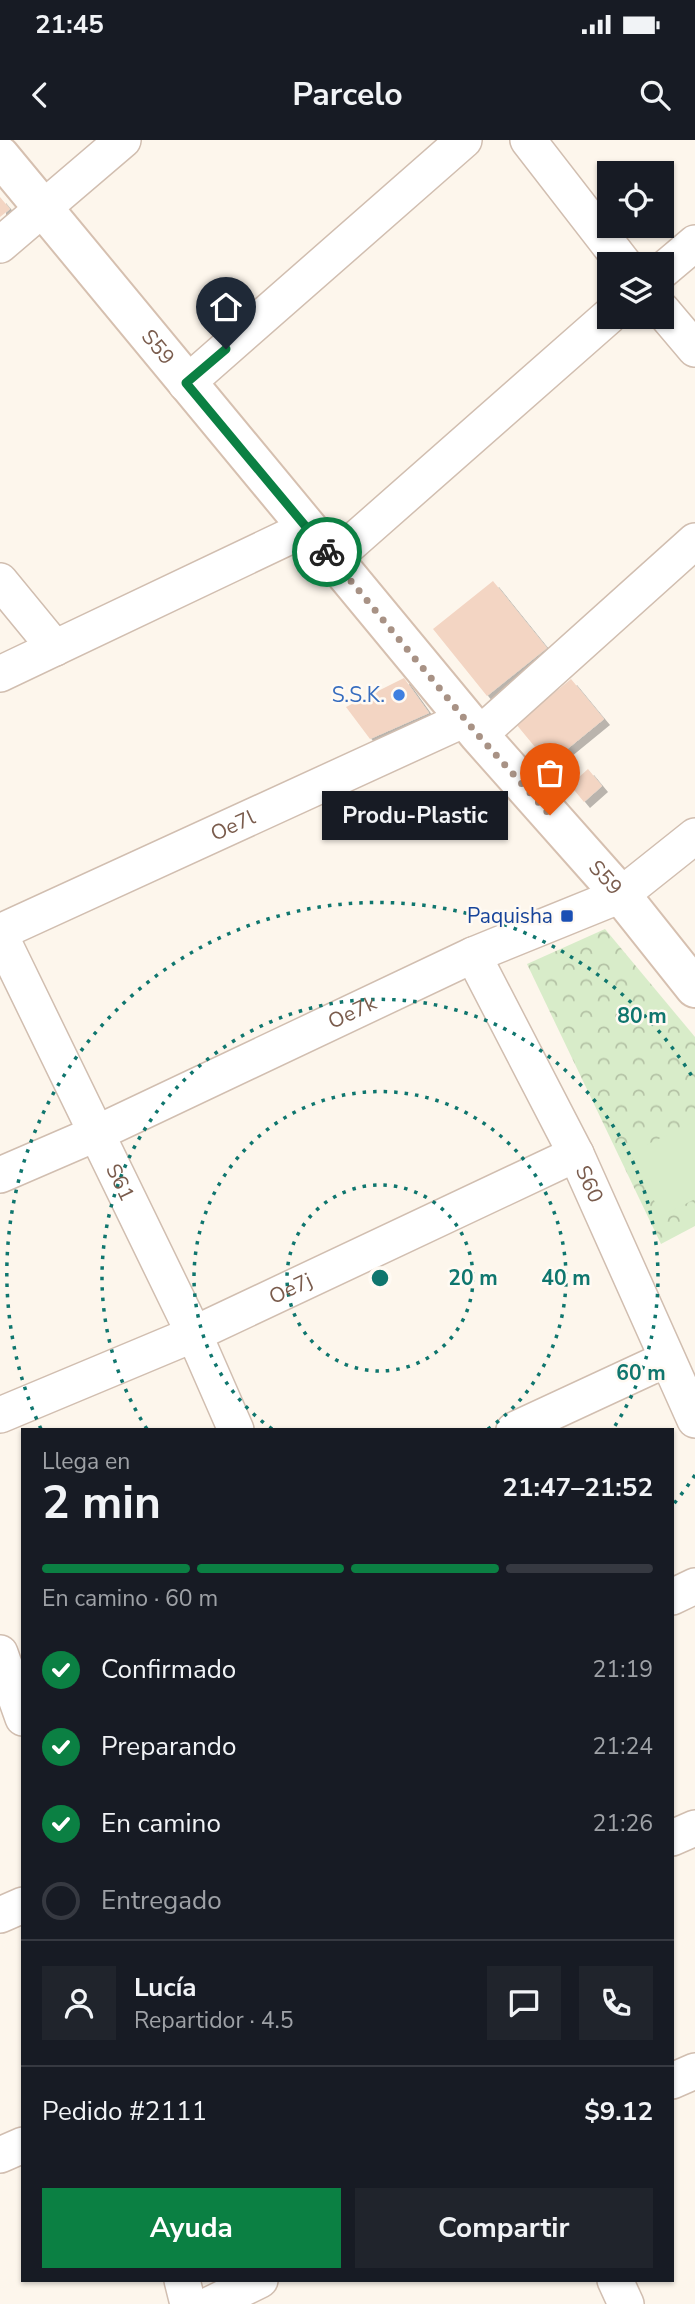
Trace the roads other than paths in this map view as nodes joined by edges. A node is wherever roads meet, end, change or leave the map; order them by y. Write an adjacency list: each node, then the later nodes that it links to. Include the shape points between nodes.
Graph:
1 (122, 140): 5 (street)
2 (464, 140): 13 (street)
3 (528, 140): 8 (street)
4 (0, 156): 5 (street, S59)
5 (43, 209): 7 (street); 13 (street, S59)
6 (695, 243): 9 (street)
7 (0, 245)
8 (615, 252)
9 (674, 261)
10 (674, 324): 12 (street)
11 (597, 327): 16 (street)
12 (695, 349)
13 (186, 383): 14 (street, S59)
14 (307, 528): 16 (street, S59); 18 (street)
15 (695, 541): 20 (street)
16 (333, 559): 20 (street, S59)
17 (0, 581): 18 (street)
18 (55, 648): 19 (street)
19 (0, 674)
20 (472, 727): 22 (street, S59); 23 (street, Oe7l)
21 (695, 836): 22 (street, Oe7k)
22 (621, 895): 24 (street, Oe7k); 25 (street, S59)
23 (0, 934): 26 (street, S61)
24 (473, 956): 26 (street, Oe7k); 27 (street, S60)
25 (695, 988)
26 (95, 1134): 28 (street, Oe7k); 29 (street, S61)
27 (576, 1154): 29 (street, Oe7j); 30 (street, S60)
28 (0, 1175)
29 (194, 1334): 31 (street, Oe7j); 33 (street, S61)
30 (667, 1360): 32 (street, S60); 34 (street)
31 (0, 1415)
32 (695, 1420)
33 (235, 1428)
34 (518, 1428)
35 (695, 1587): 36 (street)
36 (674, 1596)
37 (6, 1655): 38 (street)
38 (21, 1711)
39 (695, 1828): 40 (street)
40 (674, 1837)
41 (21, 1906): 42 (street)
42 (0, 1915)
43 (695, 2071): 44 (street)
44 (674, 2080)
45 (21, 2146): 46 (street)
46 (0, 2155)
47 (182, 2282): 50 (street)
48 (256, 2282): 51 (street)
49 (616, 2282): 52 (street)
50 (188, 2304)
51 (211, 2304)
52 (626, 2304)

